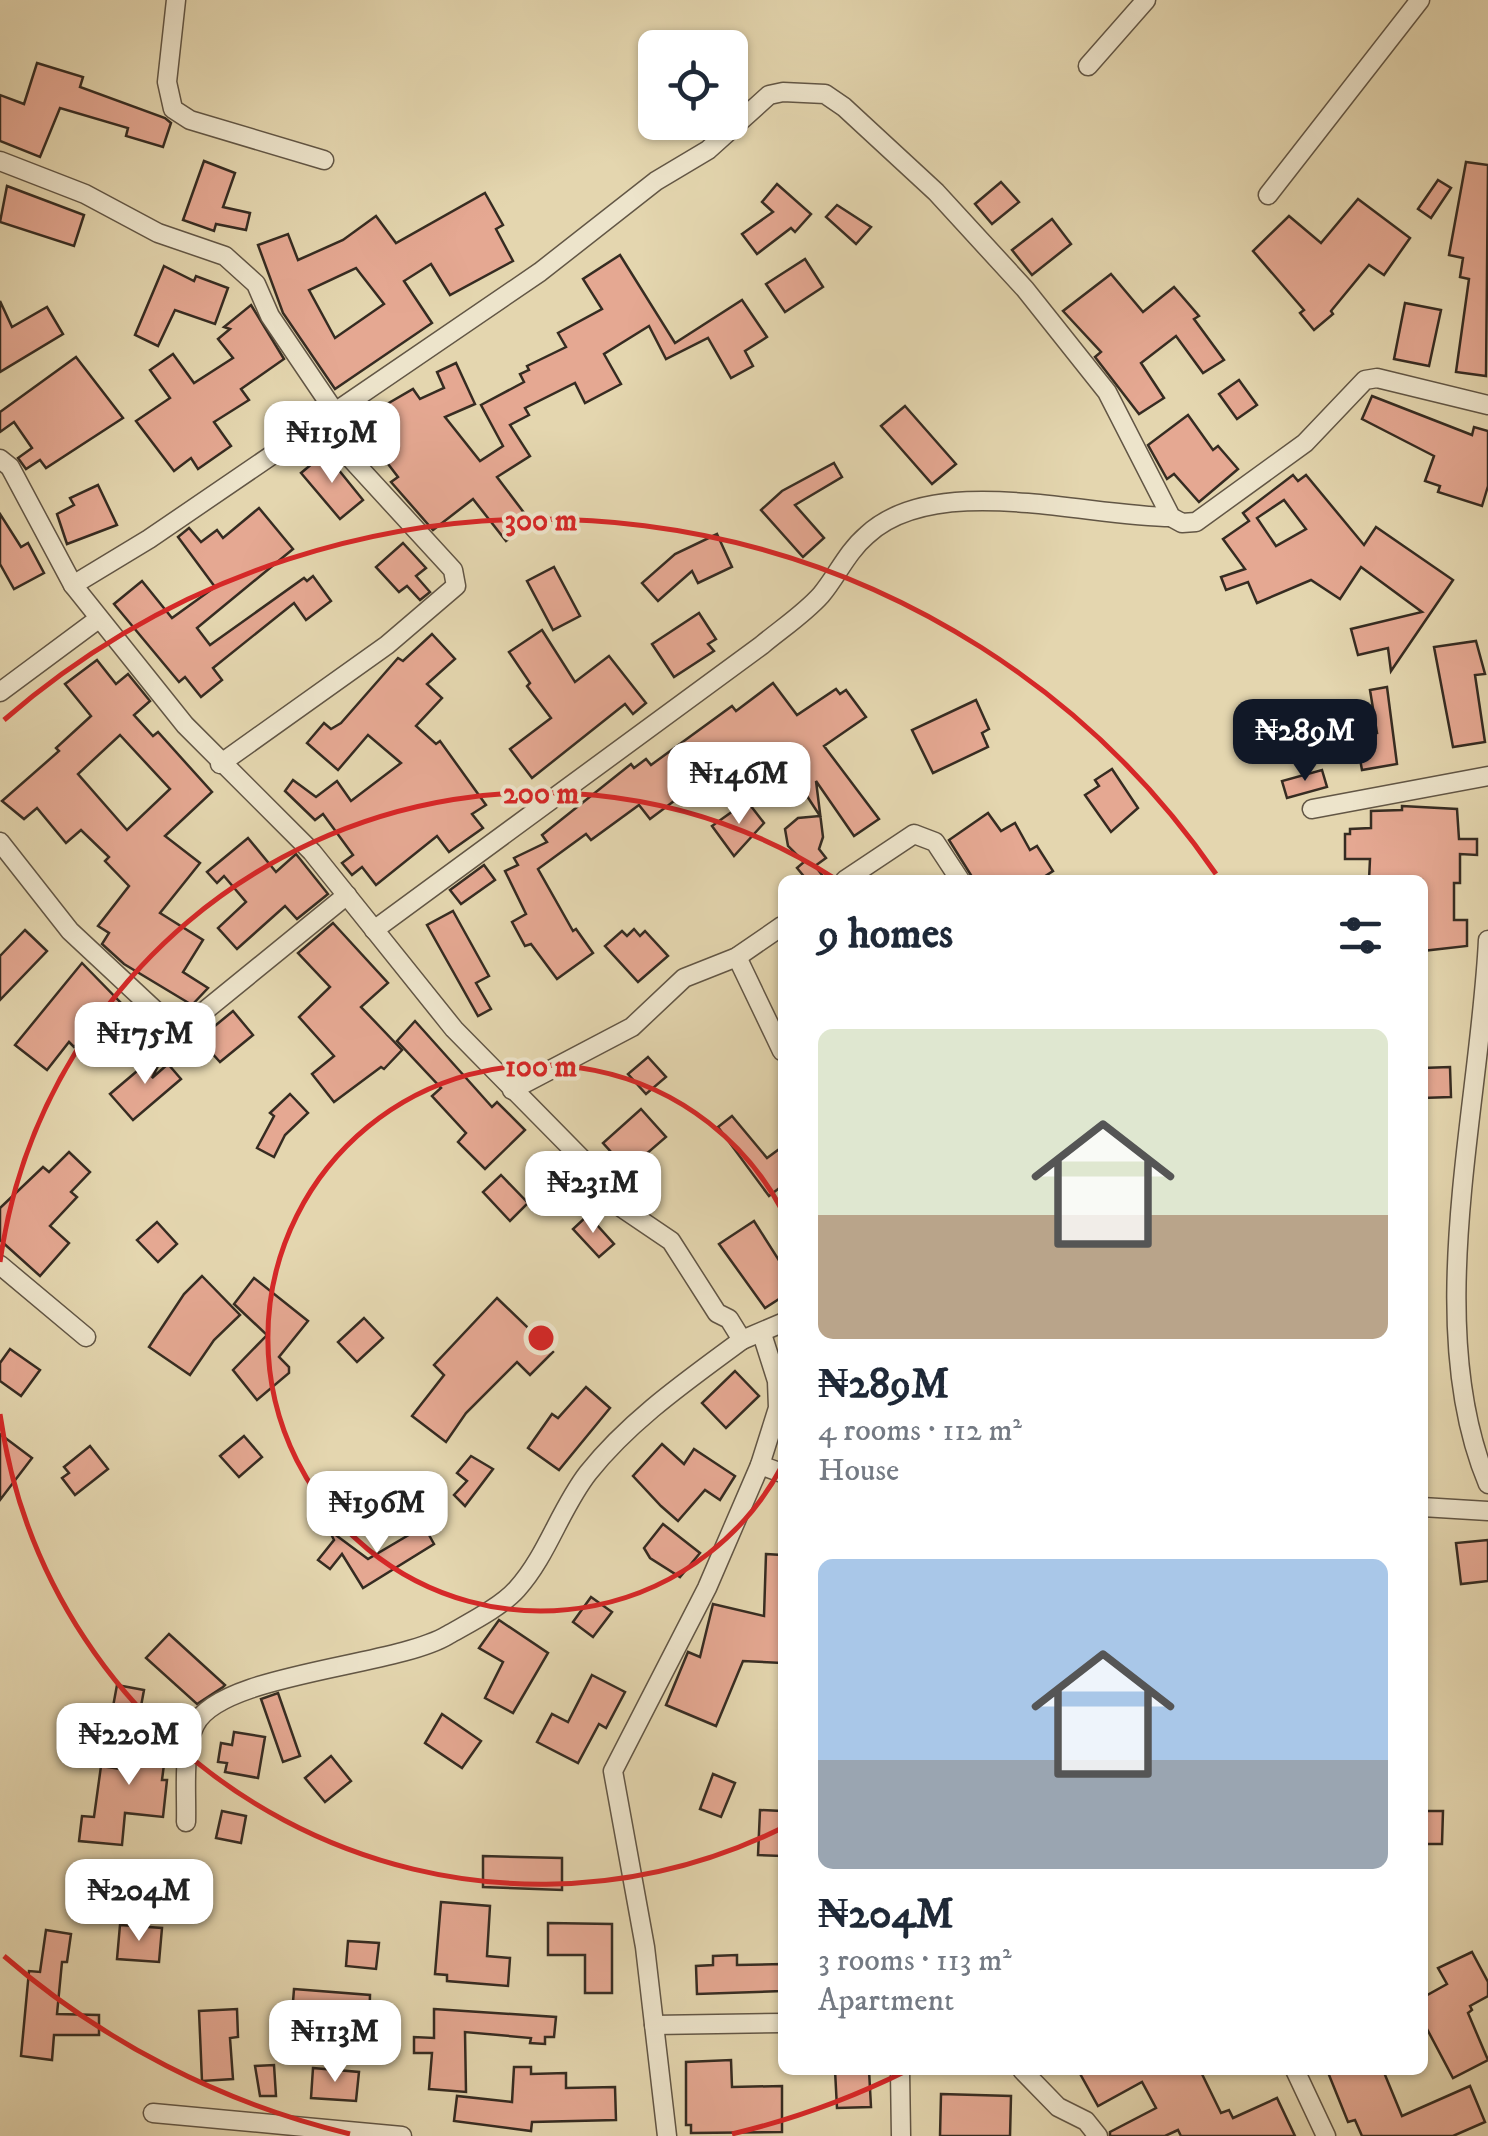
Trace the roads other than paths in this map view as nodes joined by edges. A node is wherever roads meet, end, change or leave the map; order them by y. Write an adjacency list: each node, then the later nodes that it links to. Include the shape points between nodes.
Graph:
1 (176, 0): 6 (street, via 166,82 173,109)
2 (1146, 0): 4 (street)
3 (1420, 0): 7 (street)
4 (1088, 66)
5 (0, 160): 9 (street, via 158,233 225,256 256,284)
6 (324, 160)
7 (1268, 195)
8 (1488, 405): 11 (street, via 1365,380 1305,443 1196,522)
9 (327, 418): 11 (street, via 708,150 769,94 825,94 936,192 1024,289 1108,392); 12 (street); 15 (street, via 453,570 456,586)
10 (0, 460): 12 (street)
11 (1171, 517): 23 (street, via 1091,514 1011,499 938,504 869,532 820,596 762,644)
12 (73, 585): 13 (street)
13 (97, 620): 14 (street); 15 (street)
14 (0, 692)
15 (220, 764): 21 (street, via 312,852)
16 (1488, 776): 17 (street)
17 (1312, 809)
18 (0, 842): 21 (street, via 70,931 159,1014 176,1022 196,1018)
19 (853, 875): 20 (street, via 914,834 935,842)
20 (957, 875)
21 (346, 895): 23 (street)
22 (778, 929): 25 (street)
23 (374, 930): 28 (street)
24 (1488, 940): 26 (street)
25 (737, 957): 27 (street); 28 (street, via 684,978 632,1027)
26 (1487, 994): 36 (street, via 1456,1278 1465,1417)
27 (778, 1043)
28 (512, 1090): 33 (street, via 587,1164 609,1199 671,1241)
29 (0, 1265): 32 (street)
30 (778, 1325): 31 (street)
31 (762, 1334): 33 (street); 34 (street, via 778,1408)
32 (86, 1337)
33 (742, 1340): 39 (street, via 623,1432 586,1476 515,1592 444,1638 282,1678 196,1720)
34 (760, 1466): 35 (street); 41 (street, via 707,1588 613,1771)
35 (778, 1472)
36 (1488, 1484)
37 (1428, 1507): 38 (street)
38 (1488, 1511)
39 (186, 1822)
40 (778, 2022): 41 (street)
41 (654, 2025): 47 (street)
42 (900, 2075): 48 (street)
43 (1027, 2075): 49 (street)
44 (1298, 2075): 50 (street)
45 (153, 2113): 46 (street)
46 (402, 2136)
47 (667, 2136)
48 (901, 2136)
49 (1098, 2136)
50 (1326, 2136)

